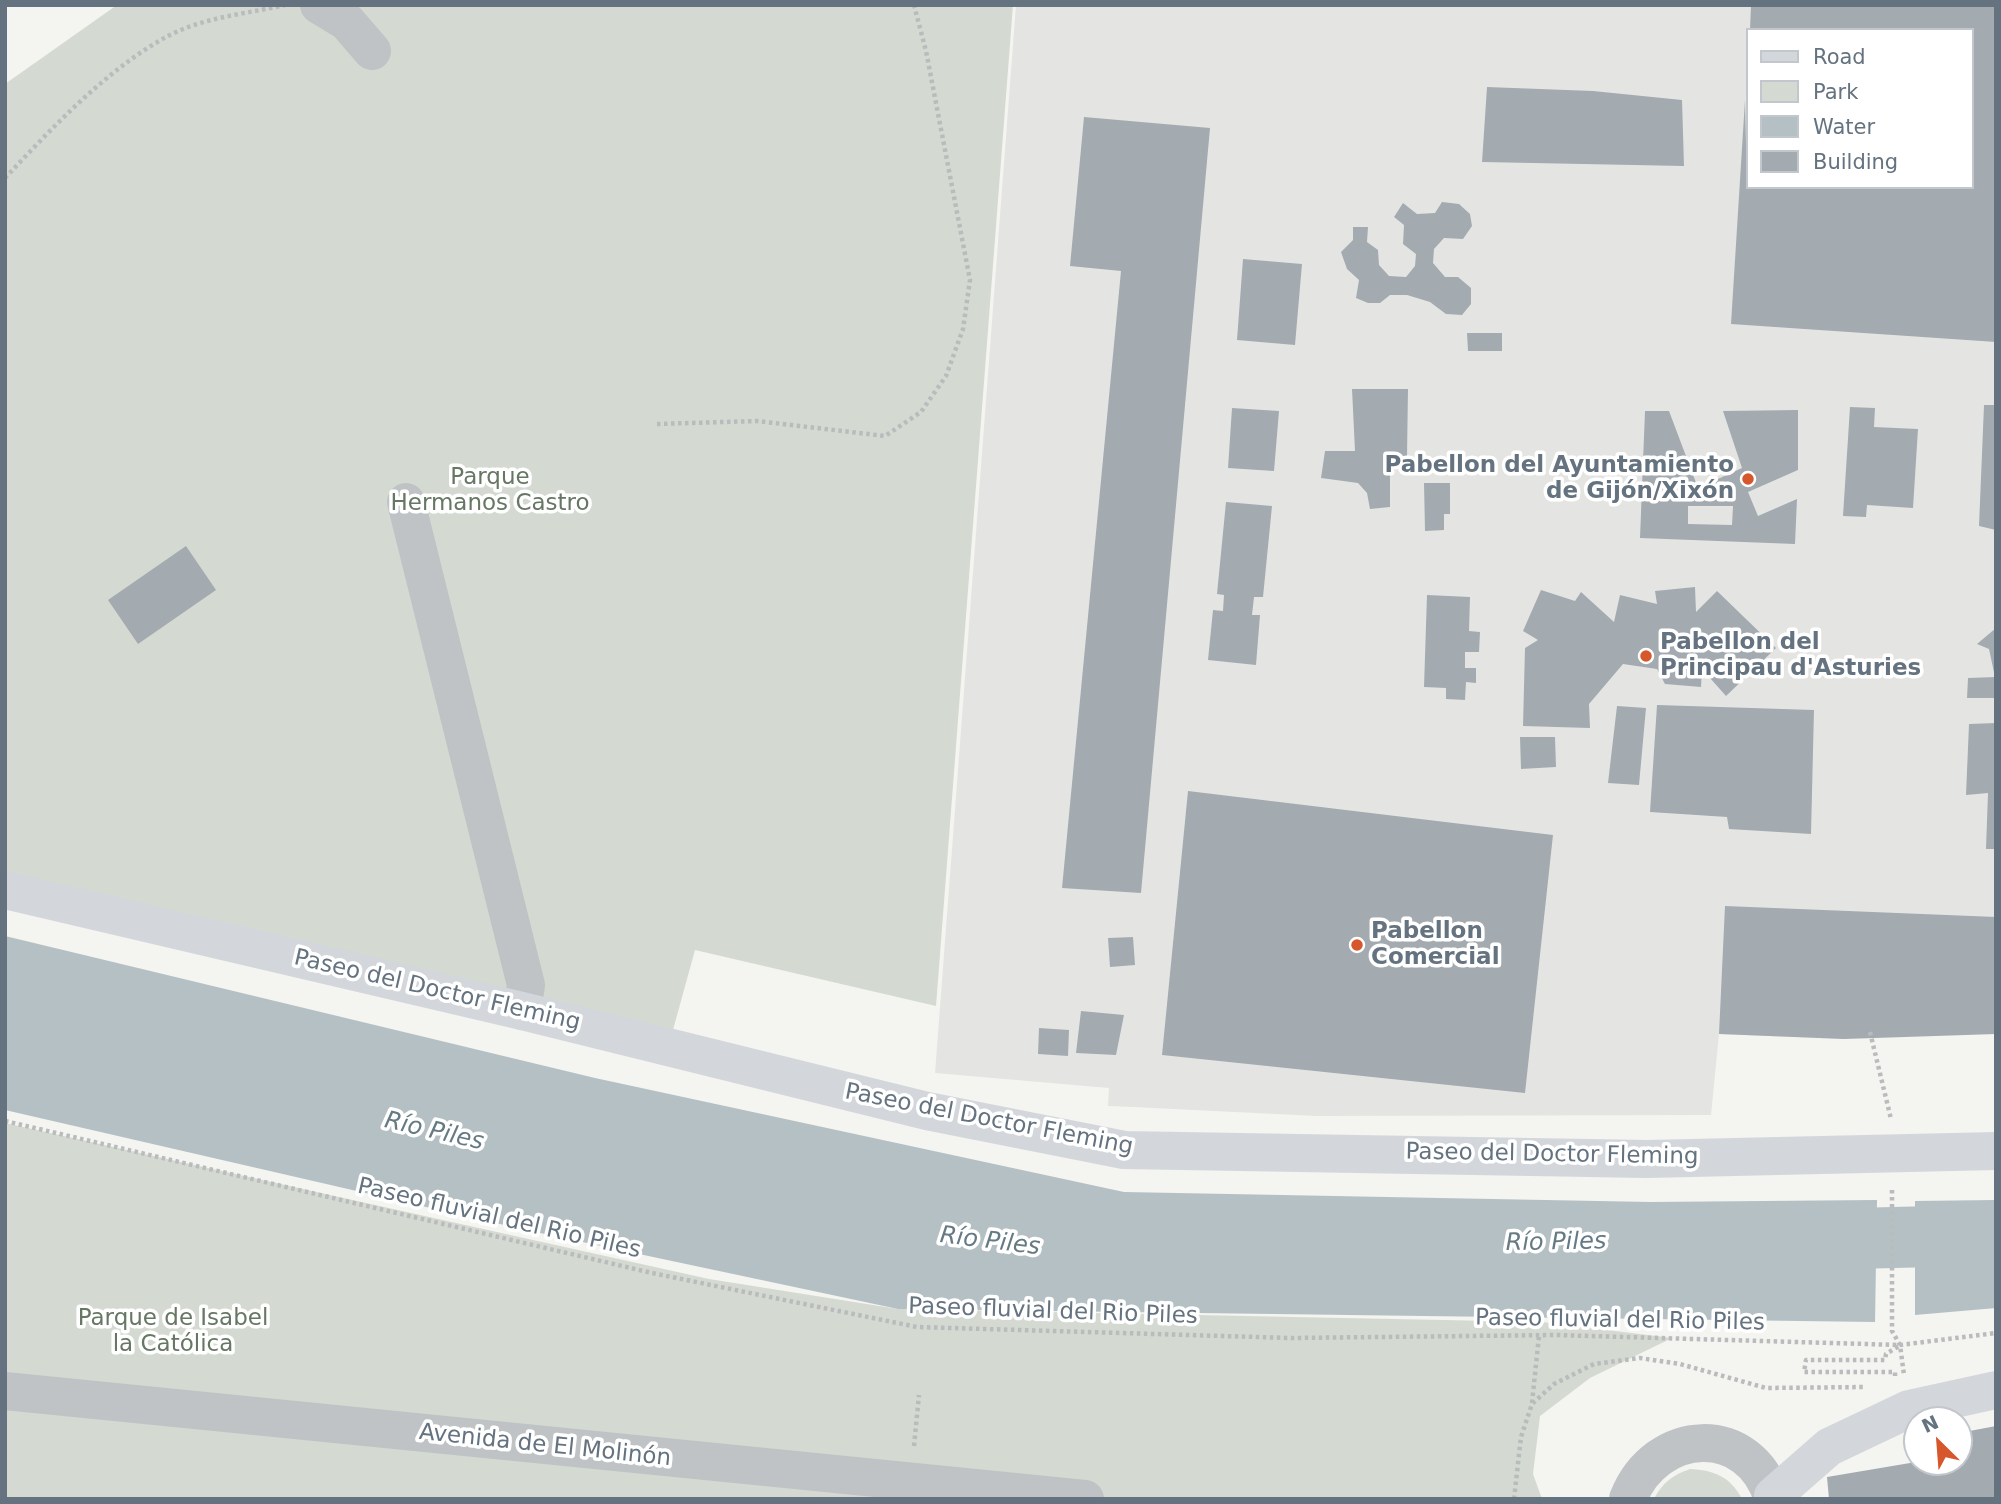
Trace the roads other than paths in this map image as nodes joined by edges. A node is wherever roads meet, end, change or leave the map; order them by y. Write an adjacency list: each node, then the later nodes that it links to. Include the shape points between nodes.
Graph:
1 (319, 5): 2 (street, via 347,23)
2 (372, 51)
3 (406, 502): 5 (street, via 526,985)
4 (5, 890): 5 (main road, Paseo del Doctor Fleming)
5 (522, 1011): 6 (main road, Paseo del Doctor Fleming, via 928,1111 1124,1150 1647,1159 1893,1171)
6 (1996, 1151)
7 (1996, 1390): 10 (main road, via 1909,1409 1829,1447)
8 (5, 1391): 9 (street, Avenida de El Molinón)
9 (756, 1483): 11 (street, Avenida de El Molinón, via 911,1482)
10 (1773, 1497): 12 (street, via 1758,1471 1736,1452 1698,1443 1679,1446 1646,1466)
11 (1086, 1499)
12 (1628, 1499)

